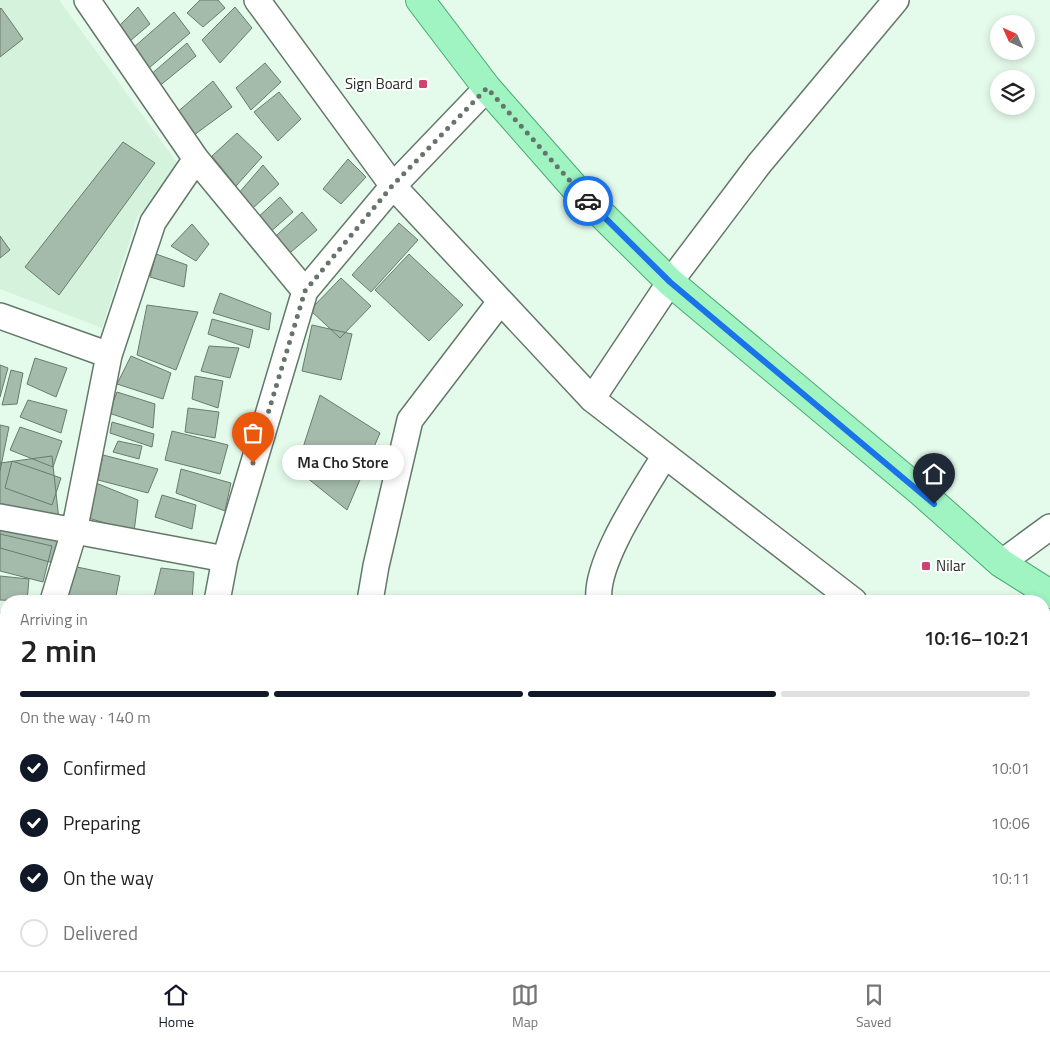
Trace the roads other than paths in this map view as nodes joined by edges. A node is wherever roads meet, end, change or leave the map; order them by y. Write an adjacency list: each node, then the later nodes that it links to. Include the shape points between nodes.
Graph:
1 (87, 0): 6 (street)
2 (257, 0): 7 (street)
3 (420, 0): 5 (main road)
4 (896, 0): 8 (street, via 759,164)
5 (487, 88): 7 (street); 8 (main road, via 575,188)
6 (196, 159): 9 (street); 12 (street, via 153,222)
7 (392, 186): 9 (street); 10 (street)
8 (670, 282): 13 (street); 19 (main road)
9 (305, 291): 18 (street)
10 (500, 302): 13 (street); 23 (street, via 410,420)
11 (0, 316): 12 (street)
12 (109, 355): 17 (street)
13 (592, 399): 14 (street)
14 (664, 455): 24 (street, via 613,545); 25 (street)
15 (0, 517): 17 (street)
16 (1050, 527): 19 (street)
17 (74, 532): 18 (street); 21 (street)
18 (224, 559): 22 (street)
19 (1001, 563): 20 (main road)
20 (1050, 594)
21 (55, 595)
22 (218, 595)
23 (371, 595)
24 (598, 595)
25 (846, 595)

